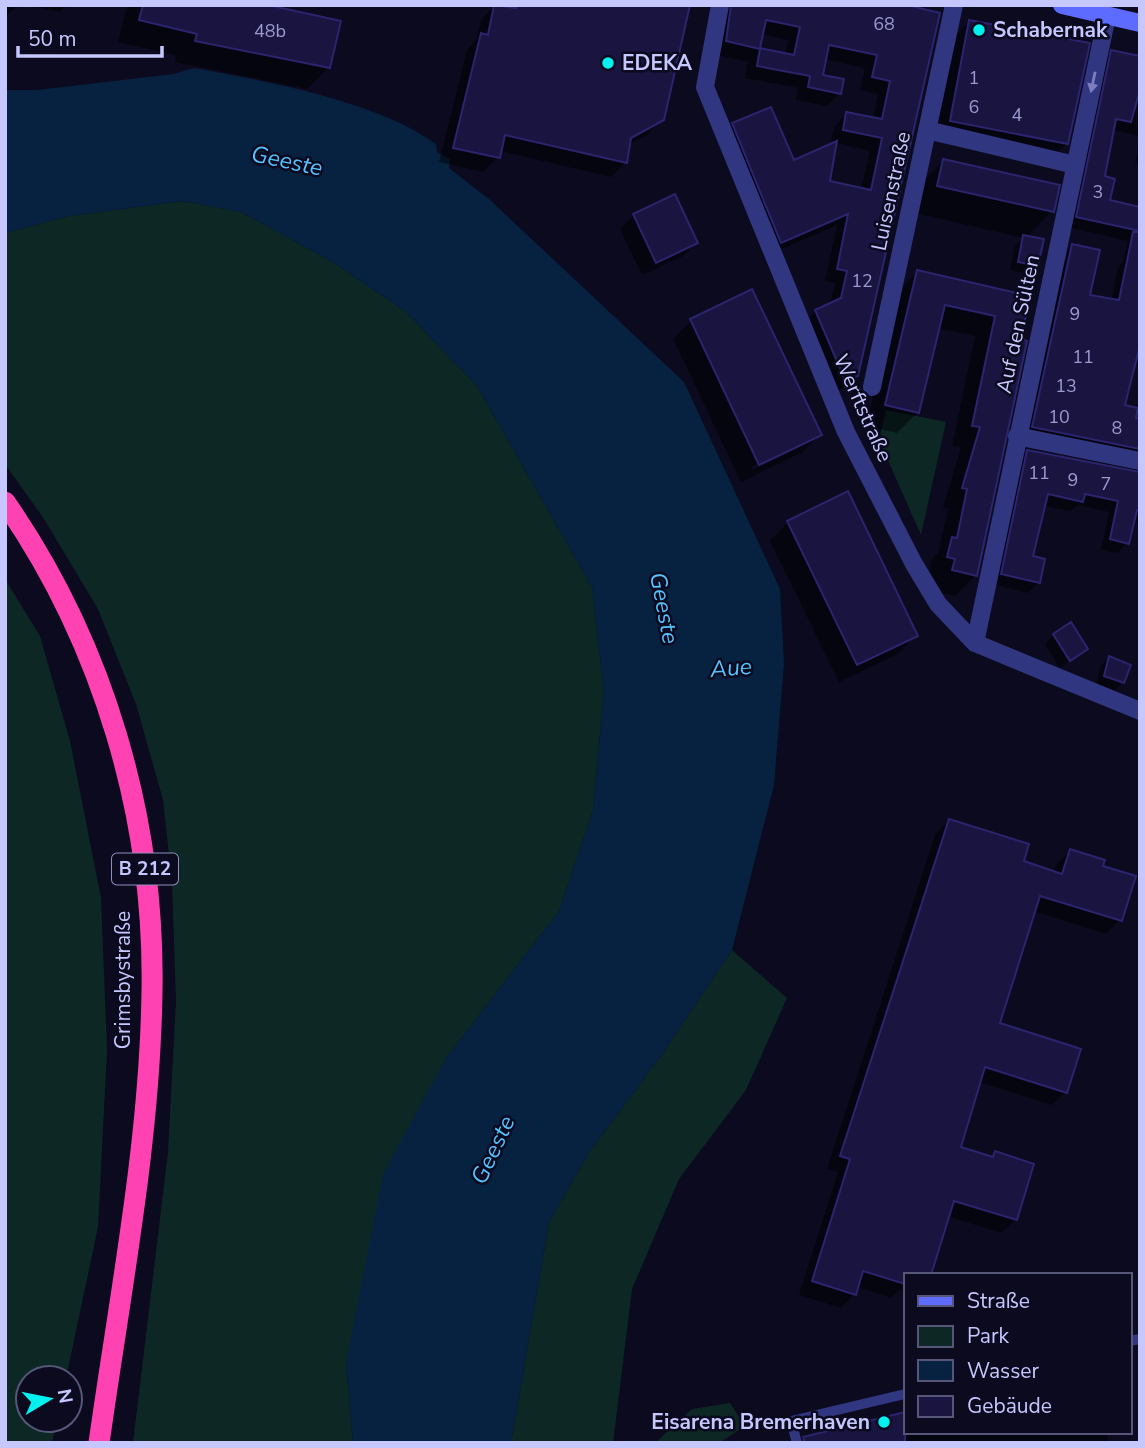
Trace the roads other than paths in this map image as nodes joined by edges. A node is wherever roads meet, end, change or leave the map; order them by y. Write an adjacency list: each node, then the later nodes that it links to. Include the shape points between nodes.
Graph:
1 (720, 5): 12 (street, Werftstraße, via 705,87 846,432 914,565 938,604)
2 (954, 5): 6 (street, Luisenstraße)
3 (1062, 5): 4 (main road)
4 (1102, 11): 5 (main road); 7 (street, Auf den Sülten, one-way to 7)
5 (1140, 23)
6 (927, 130): 7 (street); 8 (street, Luisenstraße)
7 (1075, 165): 9 (street, Auf den Sülten)
8 (872, 387)
9 (1017, 436): 10 (street); 12 (street, Auf den Sülten)
10 (1140, 461)
11 (5, 502): 15 (highway, Grimsbystraße / B 212, via 55,584 94,668 133,796 149,911 152,991 143,1142)
12 (975, 642): 13 (street, Werftstraße)
13 (1140, 711)
14 (904, 1394): 16 (lane, via 792,1421)
15 (99, 1443)
16 (797, 1443)

